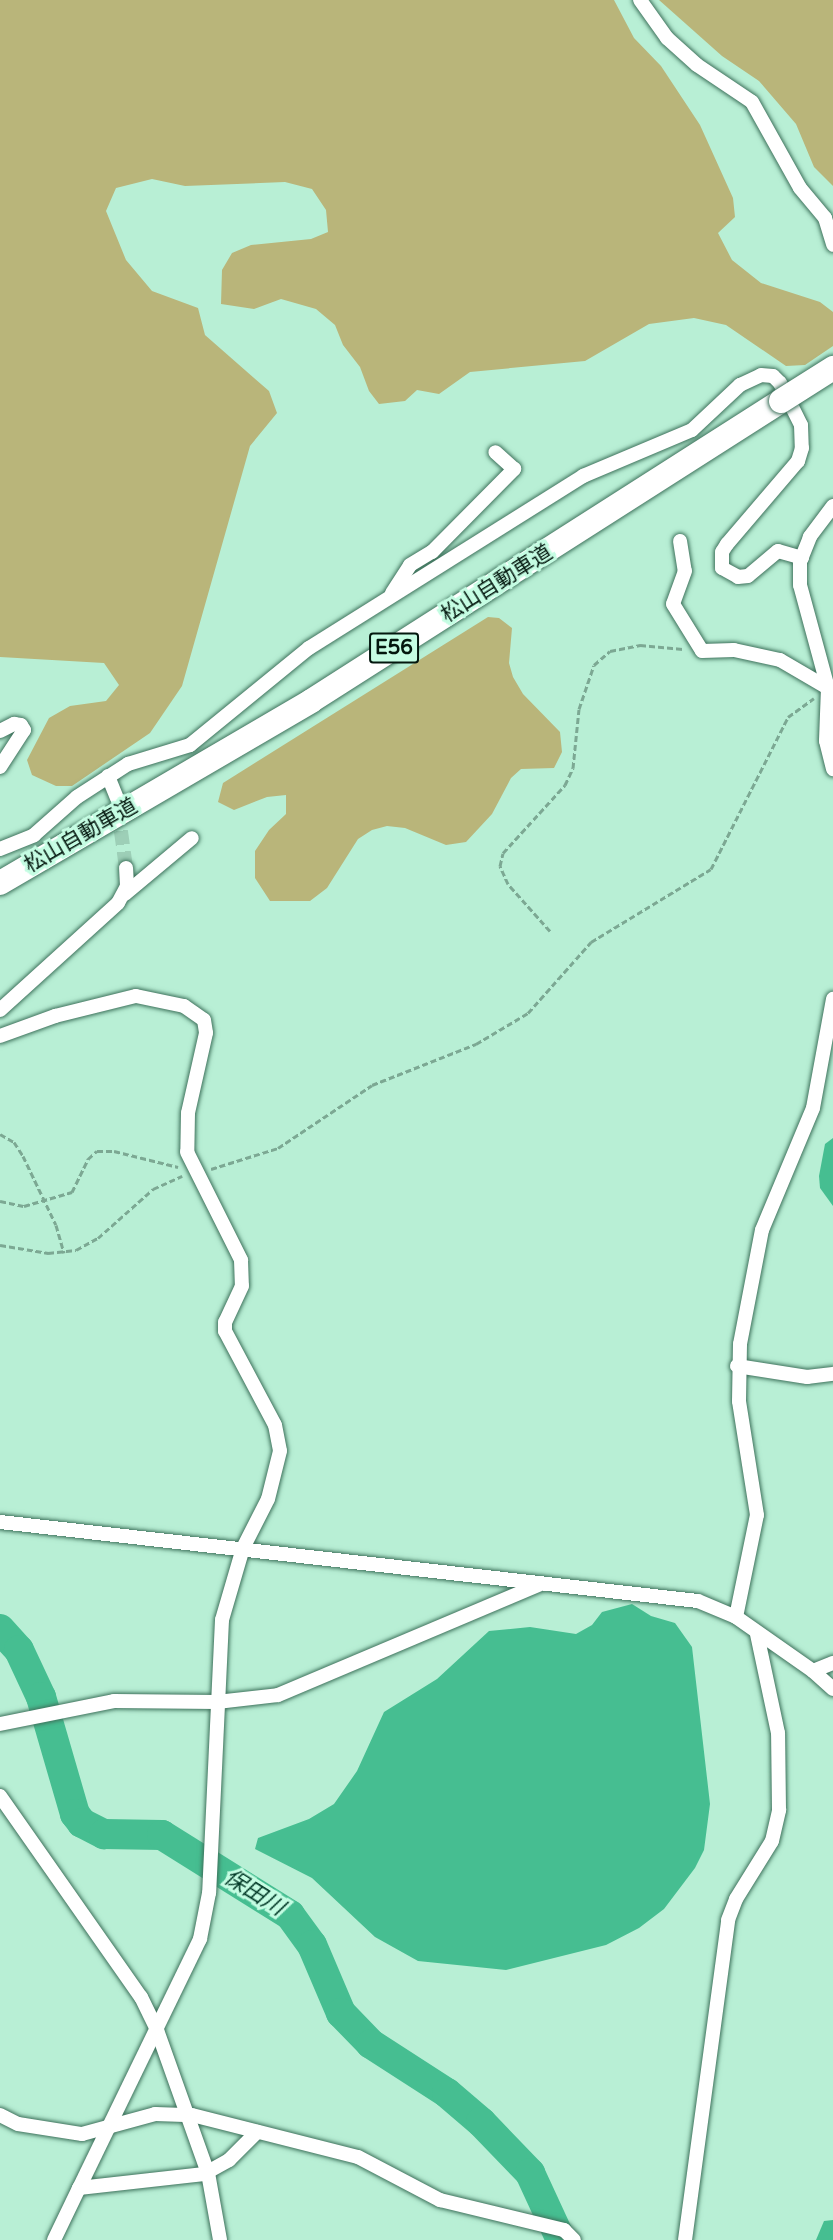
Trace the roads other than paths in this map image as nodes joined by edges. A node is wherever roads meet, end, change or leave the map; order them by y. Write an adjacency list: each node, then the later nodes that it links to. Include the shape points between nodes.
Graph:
1 (640, 0): 2 (street, via 667,38 697,65 752,102 800,188 825,218)
2 (833, 245)
3 (833, 368): 18 (highway, 松山自動車道 / E56, bridge, via 311,701)
4 (495, 452): 8 (street, via 514,469 432,552 410,565)
5 (833, 506): 7 (street, via 810,537)
6 (680, 541): 9 (street, via 685,571 673,604 702,651 735,650 780,660)
7 (802, 558): 8 (street, via 778,551 748,576 738,577 722,568 720,560 727,544 798,461 802,448 801,425 780,383 773,376 761,375 740,385 692,430 583,476); 9 (street, via 800,585)
8 (389, 598): 13 (street, via 309,648 203,737 190,745 128,764)
9 (830, 686): 12 (street, via 825,741)
10 (0, 731): 11 (street, via 14,724 24,730)
11 (0, 767)
12 (833, 769)
13 (108, 777): 14 (street); 16 (street, via 77,796 34,835)
14 (117, 798)
15 (192, 838): 19 (street)
16 (0, 849)
17 (126, 868): 19 (street)
18 (0, 883)
19 (125, 894): 21 (street)
20 (833, 999): 23 (street, via 808,1127 762,1230)
21 (0, 1010)
22 (0, 1036): 26 (street, via 55,1016 136,996 168,1000 197,1012 206,1033 194,1071 185,1136 195,1171 241,1260 242,1286 225,1322 225,1331 275,1425 280,1451 268,1499)
23 (737, 1366): 24 (street, via 807,1377); 28 (street, via 758,1515)
24 (833, 1374)
25 (0, 1522): 26 (street)
26 (243, 1548): 27 (street); 33 (street, via 224,1609)
27 (543, 1584): 28 (street, via 698,1601); 33 (street, via 278,1695)
28 (736, 1617): 29 (street)
29 (757, 1634): 31 (street); 46 (street, via 778,1733 778,1810 772,1841 736,1899 728,1920)
30 (833, 1664): 31 (street)
31 (813, 1671): 32 (street)
32 (833, 1689)
33 (217, 1702): 34 (street, via 114,1701); 36 (street, via 212,1856 200,1939)
34 (0, 1724)
35 (0, 1796): 36 (street, via 124,1970)
36 (158, 2030): 37 (street); 39 (street)
37 (186, 2114): 39 (street, via 155,2114); 40 (street); 41 (street)
38 (0, 2115): 39 (street, via 18,2124 65,2133 91,2134)
39 (111, 2126): 42 (street)
40 (257, 2132): 41 (street, via 230,2160); 45 (street, via 358,2157 440,2200 564,2230)
41 (208, 2173): 42 (street, via 134,2185); 44 (street)
42 (79, 2188): 43 (street)
43 (54, 2240)
44 (220, 2240)
45 (574, 2240)
46 (685, 2240)

